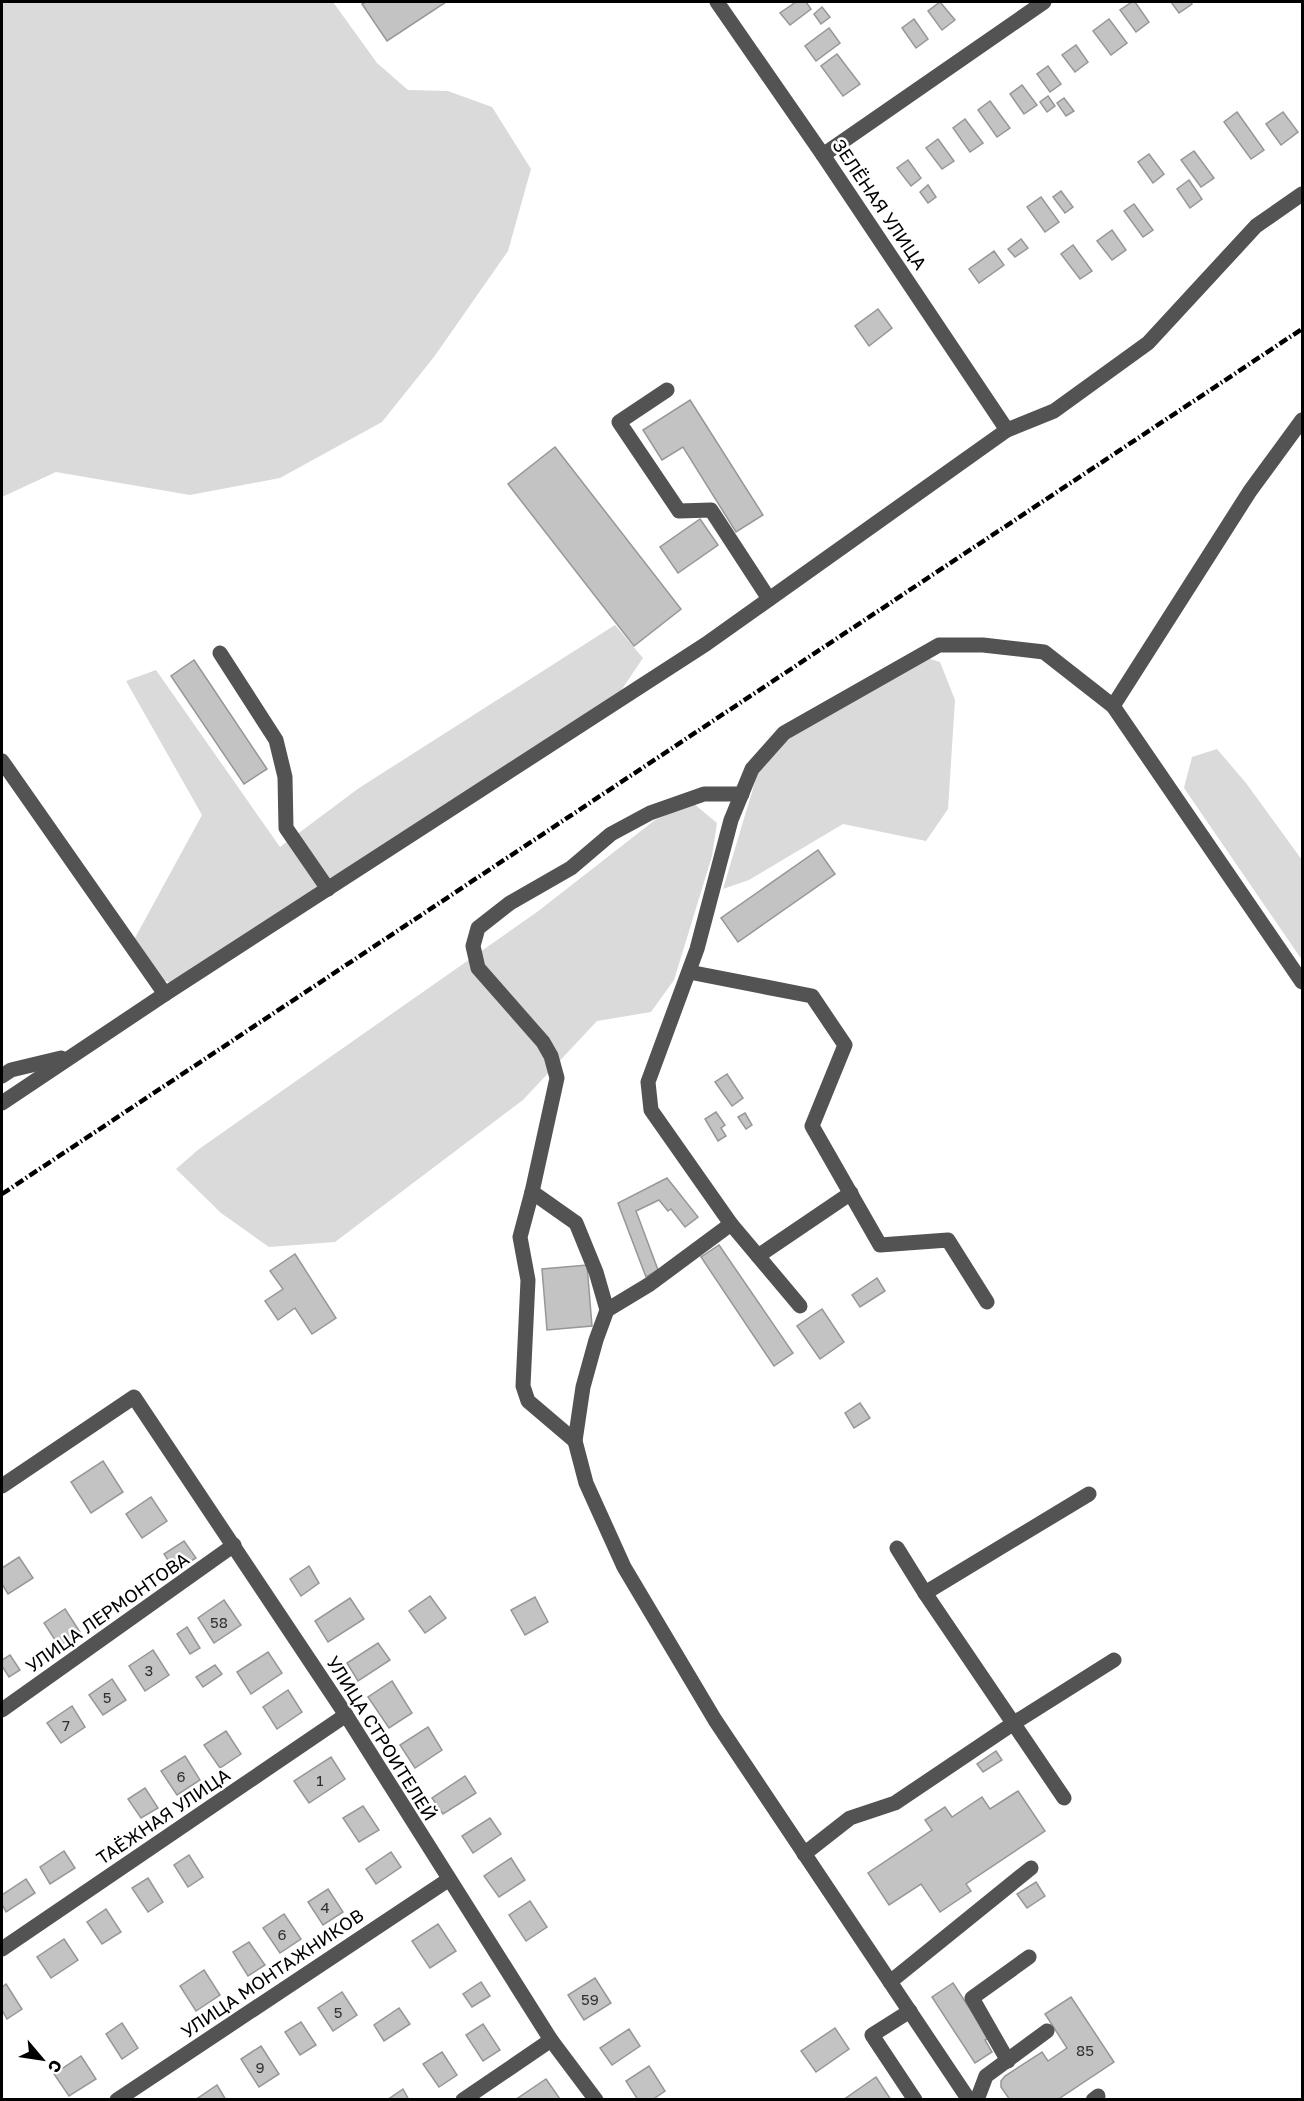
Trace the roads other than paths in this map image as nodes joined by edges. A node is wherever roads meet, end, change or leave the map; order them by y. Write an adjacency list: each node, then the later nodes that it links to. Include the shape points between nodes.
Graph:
1 (717, 2): 3 (street, ЗЕЛЁНАЯ УЛИЦА)
2 (1044, 2): 3 (street)
3 (823, 155): 7 (street, ЗЕЛЁНАЯ УЛИЦА)
4 (1302, 194): 7 (street, via 1256,226 1148,344 1054,411)
5 (667, 390): 8 (street, via 619,422 679,511 711,510)
6 (1302, 420): 10 (street, via 1250,491)
7 (1007, 430): 8 (street)
8 (769, 599): 13 (street)
9 (220, 653): 13 (street, via 276,740 285,777 286,828)
10 (1113, 706): 12 (street, via 1044,652 939,645 784,733 752,769); 15 (street)
11 (2, 761): 16 (street)
12 (742, 794): 14 (street, via 731,820); 21 (street, via 704,794 650,813 611,834 572,868 510,903 478,928 473,946 478,968 543,1042 557,1078)
13 (328, 889): 16 (street)
14 (689, 972): 22 (street, via 812,996 845,1045 812,1126); 23 (street, via 648,1082 651,1110)
15 (1302, 982)
16 (165, 994): 17 (street)
17 (74, 1055): 19 (street); 20 (street)
18 (2, 1057): 19 (street)
19 (6, 1073)
20 (2, 1103)
21 (532, 1192): 27 (street, via 576,1223); 28 (street, via 520,1237 528,1280 523,1386 528,1401)
22 (851, 1193): 24 (street); 25 (street, via 880,1245 948,1240)
23 (731, 1224): 24 (street); 27 (street, via 650,1284)
24 (758, 1256): 26 (street)
25 (987, 1302)
26 (800, 1306)
27 (607, 1310): 28 (street, via 584,1387)
28 (575, 1441): 39 (street, via 586,1483 624,1567 715,1720)
29 (2, 1486): 31 (street, УЛИЦА СТРОИТЕЛЕЙ, via 134,1397)
30 (1089, 1494): 33 (street)
31 (234, 1545): 35 (street, УЛИЦА ЛЕРМОНТОВА); 36 (street, УЛИЦА СТРОИТЕЛЕЙ)
32 (897, 1548): 33 (street)
33 (925, 1593): 37 (street)
34 (1114, 1660): 37 (street)
35 (2, 1710)
36 (346, 1715): 41 (street, УЛИЦА СТРОИТЕЛЕЙ); 42 (street, ТАЁЖНАЯ УЛИЦА)
37 (1014, 1723): 38 (street); 39 (street, via 895,1803 850,1818)
38 (1064, 1798)
39 (804, 1854): 44 (street)
40 (1031, 1868): 44 (street)
41 (448, 1880): 47 (street, УЛИЦА СТРОИТЕЛЕЙ); 49 (street, УЛИЦА МОНТАЖНИКОВ)
42 (2, 1949)
43 (1029, 1957): 48 (street, via 972,1998)
44 (890, 1982): 45 (street)
45 (910, 2011): 52 (street, via 872,2036); 53 (street)
46 (1047, 2031): 48 (street)
47 (551, 2040): 50 (street); 51 (street, УЛИЦА СТРОИТЕЛЕЙ)
48 (1008, 2061): 54 (street, via 986,2076)
49 (117, 2100)
50 (463, 2100)
51 (596, 2100)
52 (915, 2100)
53 (969, 2100)
54 (977, 2100)

